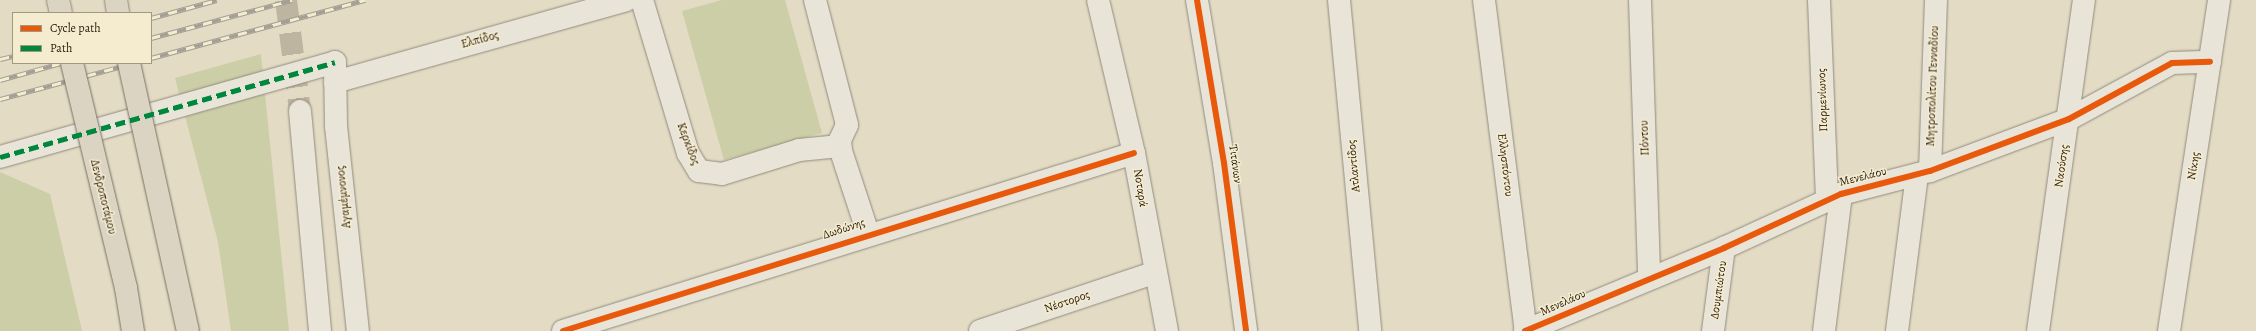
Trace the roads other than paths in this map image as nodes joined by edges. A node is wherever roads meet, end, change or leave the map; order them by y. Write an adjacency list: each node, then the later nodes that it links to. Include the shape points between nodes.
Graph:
1 (58, 0): 15 (main road)
2 (116, 0): 16 (main road)
3 (626, 0): 20 (street, Ελπίδος)
4 (642, 0): 23 (street, Κερκίδος, via 687,147 698,171 722,174 799,150)
5 (815, 0): 23 (street, via 847,124)
6 (1098, 0): 24 (street, Νοταρά)
7 (1197, 0): 39 (street, Τιτάνων, via 1224,163)
8 (1339, 0): 40 (street, Ατλαντίδος)
9 (1484, 0): 41 (street, Ελλησπόντου)
10 (1640, 0): 31 (street, Πόντου)
11 (1819, 0): 27 (street, Παρμενίωνος)
12 (1936, 0): 26 (street, Μητροπολίτου Γενναδίου)
13 (2084, 0): 22 (street, Ναούσης)
14 (2220, 0): 17 (street, Νίκης)
15 (61, 12)
16 (118, 12)
17 (2210, 62): 22 (street, Μενελάου, via 2172,63); 46 (street, Νίκης)
18 (72, 64): 32 (main road, Δενδροποτάμου, bridge, via 126,288)
19 (129, 64): 33 (main road, bridge)
20 (335, 72): 25 (street, Ελπίδος); 35 (street, Αγαμέμνονος, via 336,126)
21 (300, 111): 34 (street)
22 (2069, 119): 26 (street, Μενελάου); 45 (street, Ναούσης)
23 (840, 146): 28 (street)
24 (1134, 153): 28 (street, Δωδώνης); 30 (street, Νοταρά)
25 (0, 157)
26 (1923, 173): 27 (street, Μενελάου); 44 (street, Μητροπολίτου Γενναδίου)
27 (1834, 197): 29 (street, Μενελάου); 43 (street, Παρμενίωνος)
28 (868, 234): 36 (street, Δωδώνης)
29 (1724, 248): 31 (street, Μενελάου); 42 (street, Δουμπιώτου)
30 (1153, 273): 37 (street, Νέστορος); 38 (street, Νοταρά)
31 (1649, 277): 41 (street, Μενελάου)
32 (133, 331)
33 (188, 331)
34 (320, 331)
35 (358, 331)
36 (563, 331)
37 (980, 331)
38 (1167, 331)
39 (1246, 331)
40 (1370, 331)
41 (1526, 331)
42 (1713, 331)
43 (1824, 331)
44 (1897, 331)
45 (2038, 331)
46 (2169, 331)

